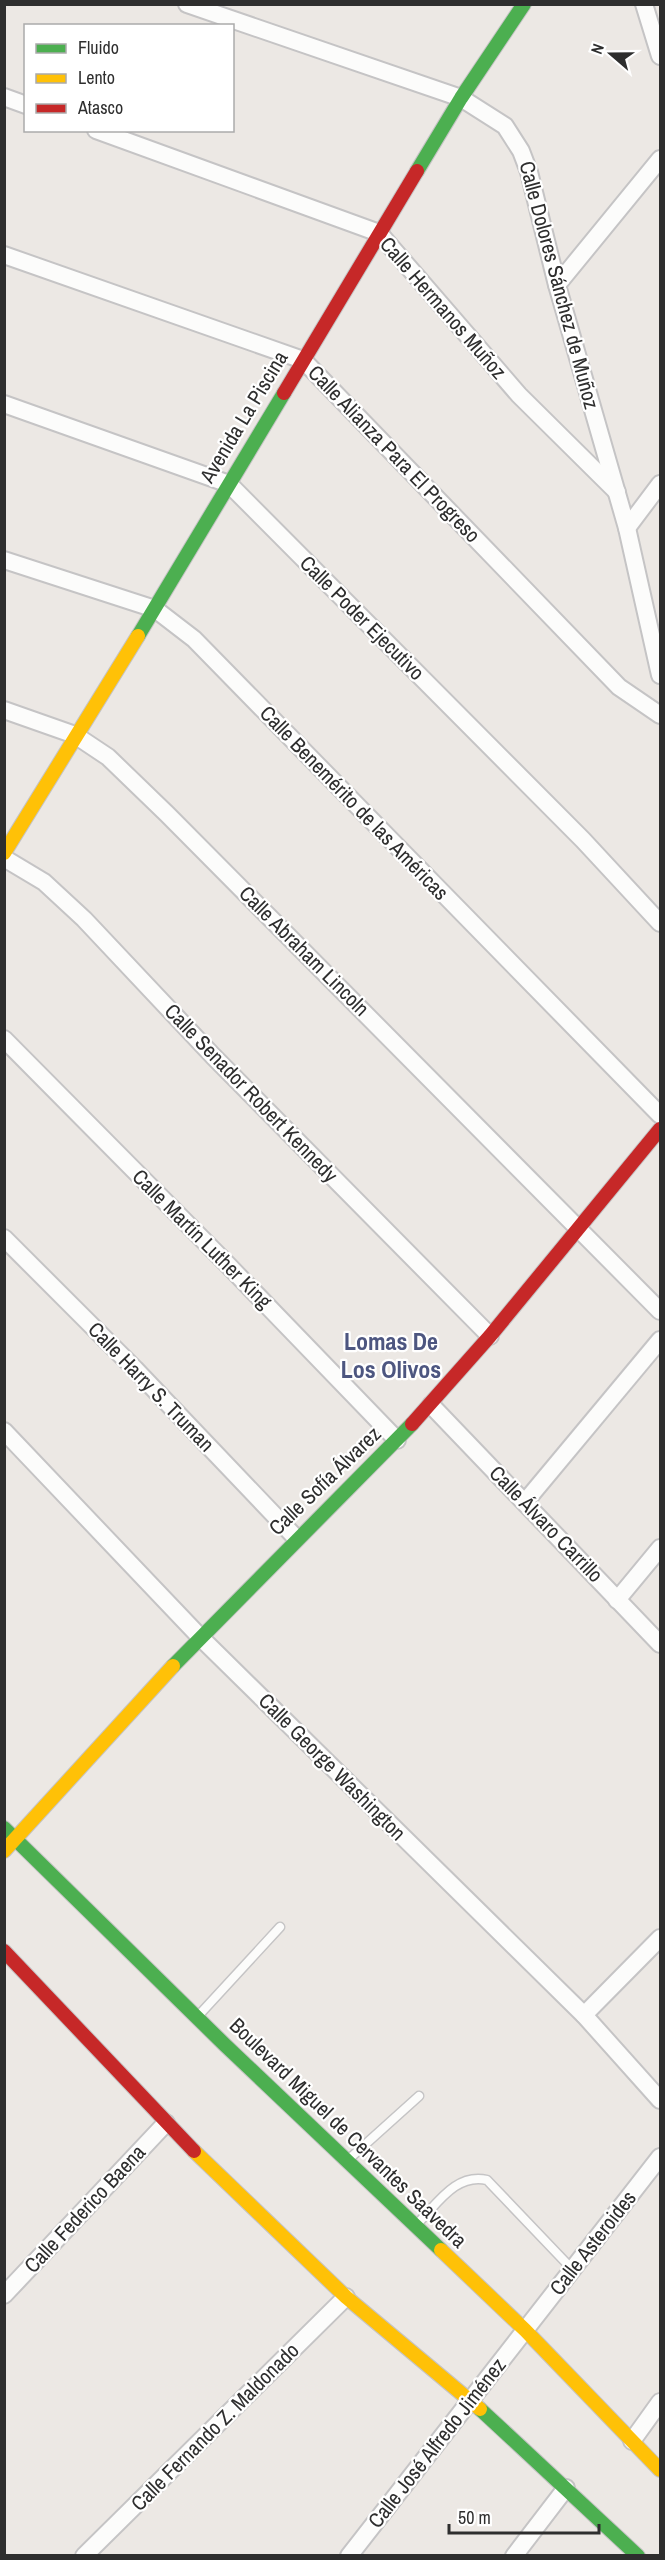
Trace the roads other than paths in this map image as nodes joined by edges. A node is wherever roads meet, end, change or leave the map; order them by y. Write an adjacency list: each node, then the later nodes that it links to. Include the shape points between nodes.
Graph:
1 (187, 4): 6 (street, Calle Dolores Sánchez de Muñoz)
2 (524, 4): 6 (street, Avenida La Piscina)
3 (644, 4): 4 (street)
4 (660, 56)
5 (4, 98): 7 (street)
6 (461, 98): 10 (street, Avenida La Piscina); 12 (street, Calle Dolores Sánchez de Muñoz, via 505,126 521,151)
7 (24, 104)
8 (101, 132): 10 (street, Calle Hermanos Muñoz)
9 (660, 159): 12 (street)
10 (379, 233): 13 (street, Avenida La Piscina); 17 (street, Calle Hermanos Muñoz, via 519,395)
11 (4, 255): 13 (street, Calle Alianza Para El Progreso)
12 (557, 285): 17 (street, Calle Dolores Sánchez de Muñoz)
13 (303, 360): 15 (street, Avenida La Piscina); 23 (street, Calle Alianza Para El Progreso, via 619,687)
14 (4, 404): 15 (street, Calle Poder Ejecutivo)
15 (229, 484): 20 (street, Avenida La Piscina); 27 (street, Calle Poder Ejecutivo, via 575,831)
16 (660, 484): 18 (street)
17 (617, 493): 18 (street, Calle Dolores Sánchez de Muñoz)
18 (627, 528): 21 (street, Calle Dolores Sánchez de Muñoz)
19 (4, 560): 20 (street, Calle Benemérito de las Américas)
20 (155, 609): 24 (street, Avenida La Piscina); 29 (street, Calle Benemérito de las Américas, via 195,639)
21 (660, 675)
22 (4, 710): 24 (street, Calle Abraham Lincoln)
23 (660, 715)
24 (75, 735): 25 (street, Avenida La Piscina); 31 (street, Calle Abraham Lincoln, via 108,757 167,813)
25 (4, 853)
26 (4, 858): 34 (street, Calle Senador Robert Kennedy, via 44,882 84,919 213,1056)
27 (660, 923)
28 (4, 1040): 38 (street, Calle Martín Luther King)
29 (660, 1115)
30 (660, 1129): 31 (street, Calle Sofía Álvarez)
31 (578, 1230): 33 (street, Calle Abraham Lincoln); 34 (street, Calle Sofía Álvarez)
32 (4, 1238): 40 (street, Calle Harry S. Truman)
33 (660, 1311)
34 (490, 1336): 36 (street, Calle Sofía Álvarez)
35 (660, 1340): 39 (street)
36 (431, 1405): 38 (street, Calle Sofía Álvarez); 39 (street, Calle Álvaro Carrillo)
37 (4, 1431): 43 (street, Calle George Washington)
38 (397, 1440): 40 (street, Calle Sofía Álvarez)
39 (525, 1502): 42 (street, Calle Álvaro Carrillo)
40 (296, 1538): 43 (street, Calle Sofía Álvarez)
41 (660, 1548): 42 (street)
42 (617, 1600): 44 (street, Calle Álvaro Carrillo)
43 (200, 1637): 46 (street, Calle Sofía Álvarez); 51 (street, Calle George Washington)
44 (660, 1644)
45 (4, 1828): 46 (street, Boulevard Miguel de Cervantes Saavedra)
46 (15, 1839): 47 (street, Calle Sofía Álvarez); 52 (street, Boulevard Miguel de Cervantes Saavedra)
47 (4, 1851)
48 (280, 1927): 52 (lane)
49 (660, 1938): 51 (street)
50 (4, 1951): 55 (street)
51 (584, 2015): 54 (street, Calle George Washington)
52 (197, 2018): 57 (street, Boulevard Miguel de Cervantes Saavedra)
53 (418, 2096): 57 (lane)
54 (660, 2100)
55 (166, 2123): 60 (street, Calle Federico Baena); 61 (street)
56 (660, 2157): 59 (street, Calle Asteroides)
57 (347, 2161): 58 (street, Boulevard Miguel de Cervantes Saavedra)
58 (415, 2226): 59 (lane, via 459,2182 477,2178 487,2181); 62 (street, Boulevard Miguel de Cervantes Saavedra)
59 (572, 2269): 62 (street, Calle Asteroides)
60 (4, 2295)
61 (346, 2297): 63 (street); 68 (street, Calle Fernando Z. Maldonado)
62 (525, 2330): 63 (street, Calle José Alfredo Jiménez); 65 (street, Boulevard Miguel de Cervantes Saavedra)
63 (472, 2401): 67 (street); 69 (street, Calle José Alfredo Jiménez)
64 (660, 2402): 65 (street)
65 (632, 2441): 66 (street, Boulevard Miguel de Cervantes Saavedra)
66 (660, 2470)
67 (566, 2488): 70 (street); 71 (street)
68 (84, 2556)
69 (349, 2556)
70 (514, 2556)
71 (638, 2556)

